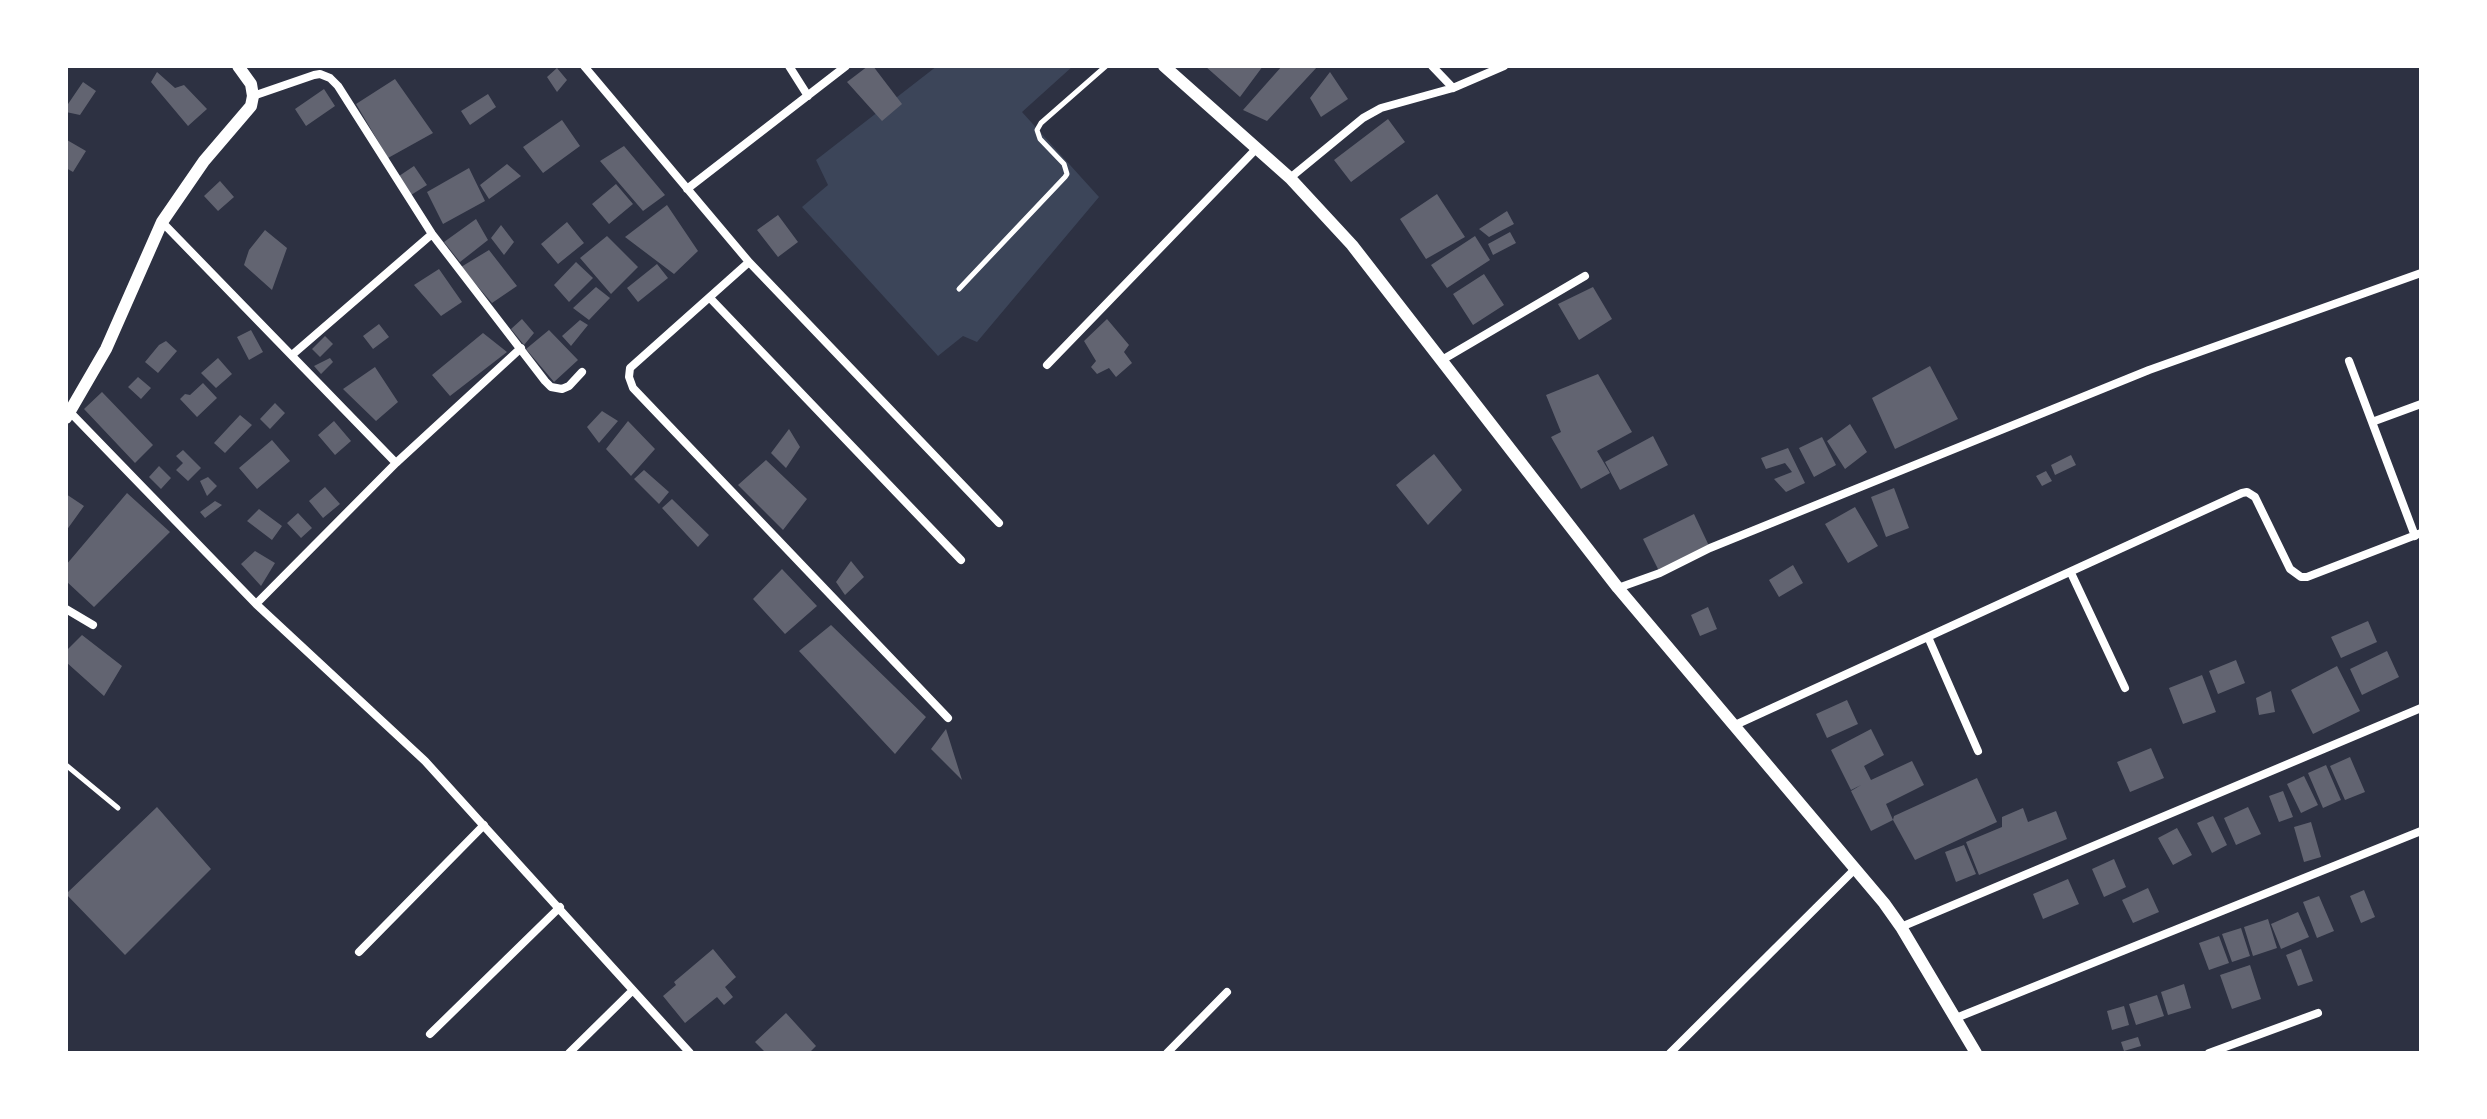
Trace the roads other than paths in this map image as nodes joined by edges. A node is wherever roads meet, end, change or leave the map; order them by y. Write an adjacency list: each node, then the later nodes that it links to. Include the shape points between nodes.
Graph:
1 (238, 66): 10 (street)
2 (584, 66): 14 (street)
3 (789, 66): 11 (street)
4 (846, 66): 11 (street)
5 (1106, 66): 20 (lane, via 1037,130 1067,174)
6 (1164, 66): 12 (street)
7 (1432, 66): 9 (street)
8 (1504, 66): 9 (street)
9 (1453, 88): 13 (street, via 1381,108)
10 (253, 96): 15 (street, via 251,106); 16 (street, via 314,75 330,78)
11 (808, 96): 14 (street)
12 (1257, 148): 13 (street); 26 (street)
13 (1290, 178): 24 (street, via 1352,245)
14 (687, 189): 17 (street)
15 (162, 222): 23 (street); 29 (street, via 106,349)
16 (432, 234): 22 (street); 23 (street)
17 (749, 262): 21 (street); 32 (street)
18 (2421, 273): 36 (street, via 2149,370)
19 (1585, 276): 24 (street)
20 (959, 289)
21 (710, 298): 34 (street); 43 (street, via 630,368 633,388)
22 (521, 348): 27 (street, via 551,387 562,389); 31 (street)
23 (292, 355): 31 (street)
24 (1442, 360): 36 (street)
25 (2349, 361): 30 (street)
26 (1047, 365)
27 (582, 372)
28 (2421, 404): 30 (street)
29 (67, 412): 37 (street)
30 (2372, 422): 33 (street)
31 (396, 463): 37 (street)
32 (999, 523)
33 (2418, 534): 35 (street, via 2301,577 2290,569 2255,497 2247,492)
34 (961, 560)
35 (2071, 573): 40 (street); 41 (street)
36 (1618, 588): 44 (street)
37 (256, 604): 48 (street, via 425,761)
38 (66, 609): 39 (street)
39 (93, 625)
40 (1928, 637): 44 (street); 45 (street)
41 (2125, 688)
42 (2421, 708): 52 (street)
43 (948, 718)
44 (1733, 726): 50 (street)
45 (1978, 751)
46 (66, 765): 47 (lane)
47 (118, 808)
48 (484, 825): 51 (street); 53 (street)
49 (2421, 831): 57 (street)
50 (1855, 869): 52 (street); 62 (street)
51 (560, 907): 54 (street); 58 (street)
52 (1901, 927): 57 (street)
53 (359, 952)
54 (633, 990): 59 (street); 60 (street)
55 (1227, 992): 61 (street)
56 (2318, 1013): 64 (street)
57 (1956, 1018): 63 (street)
58 (430, 1034)
59 (569, 1053)
60 (690, 1053)
61 (1167, 1053)
62 (1670, 1053)
63 (1976, 1053)
64 (2209, 1053)

